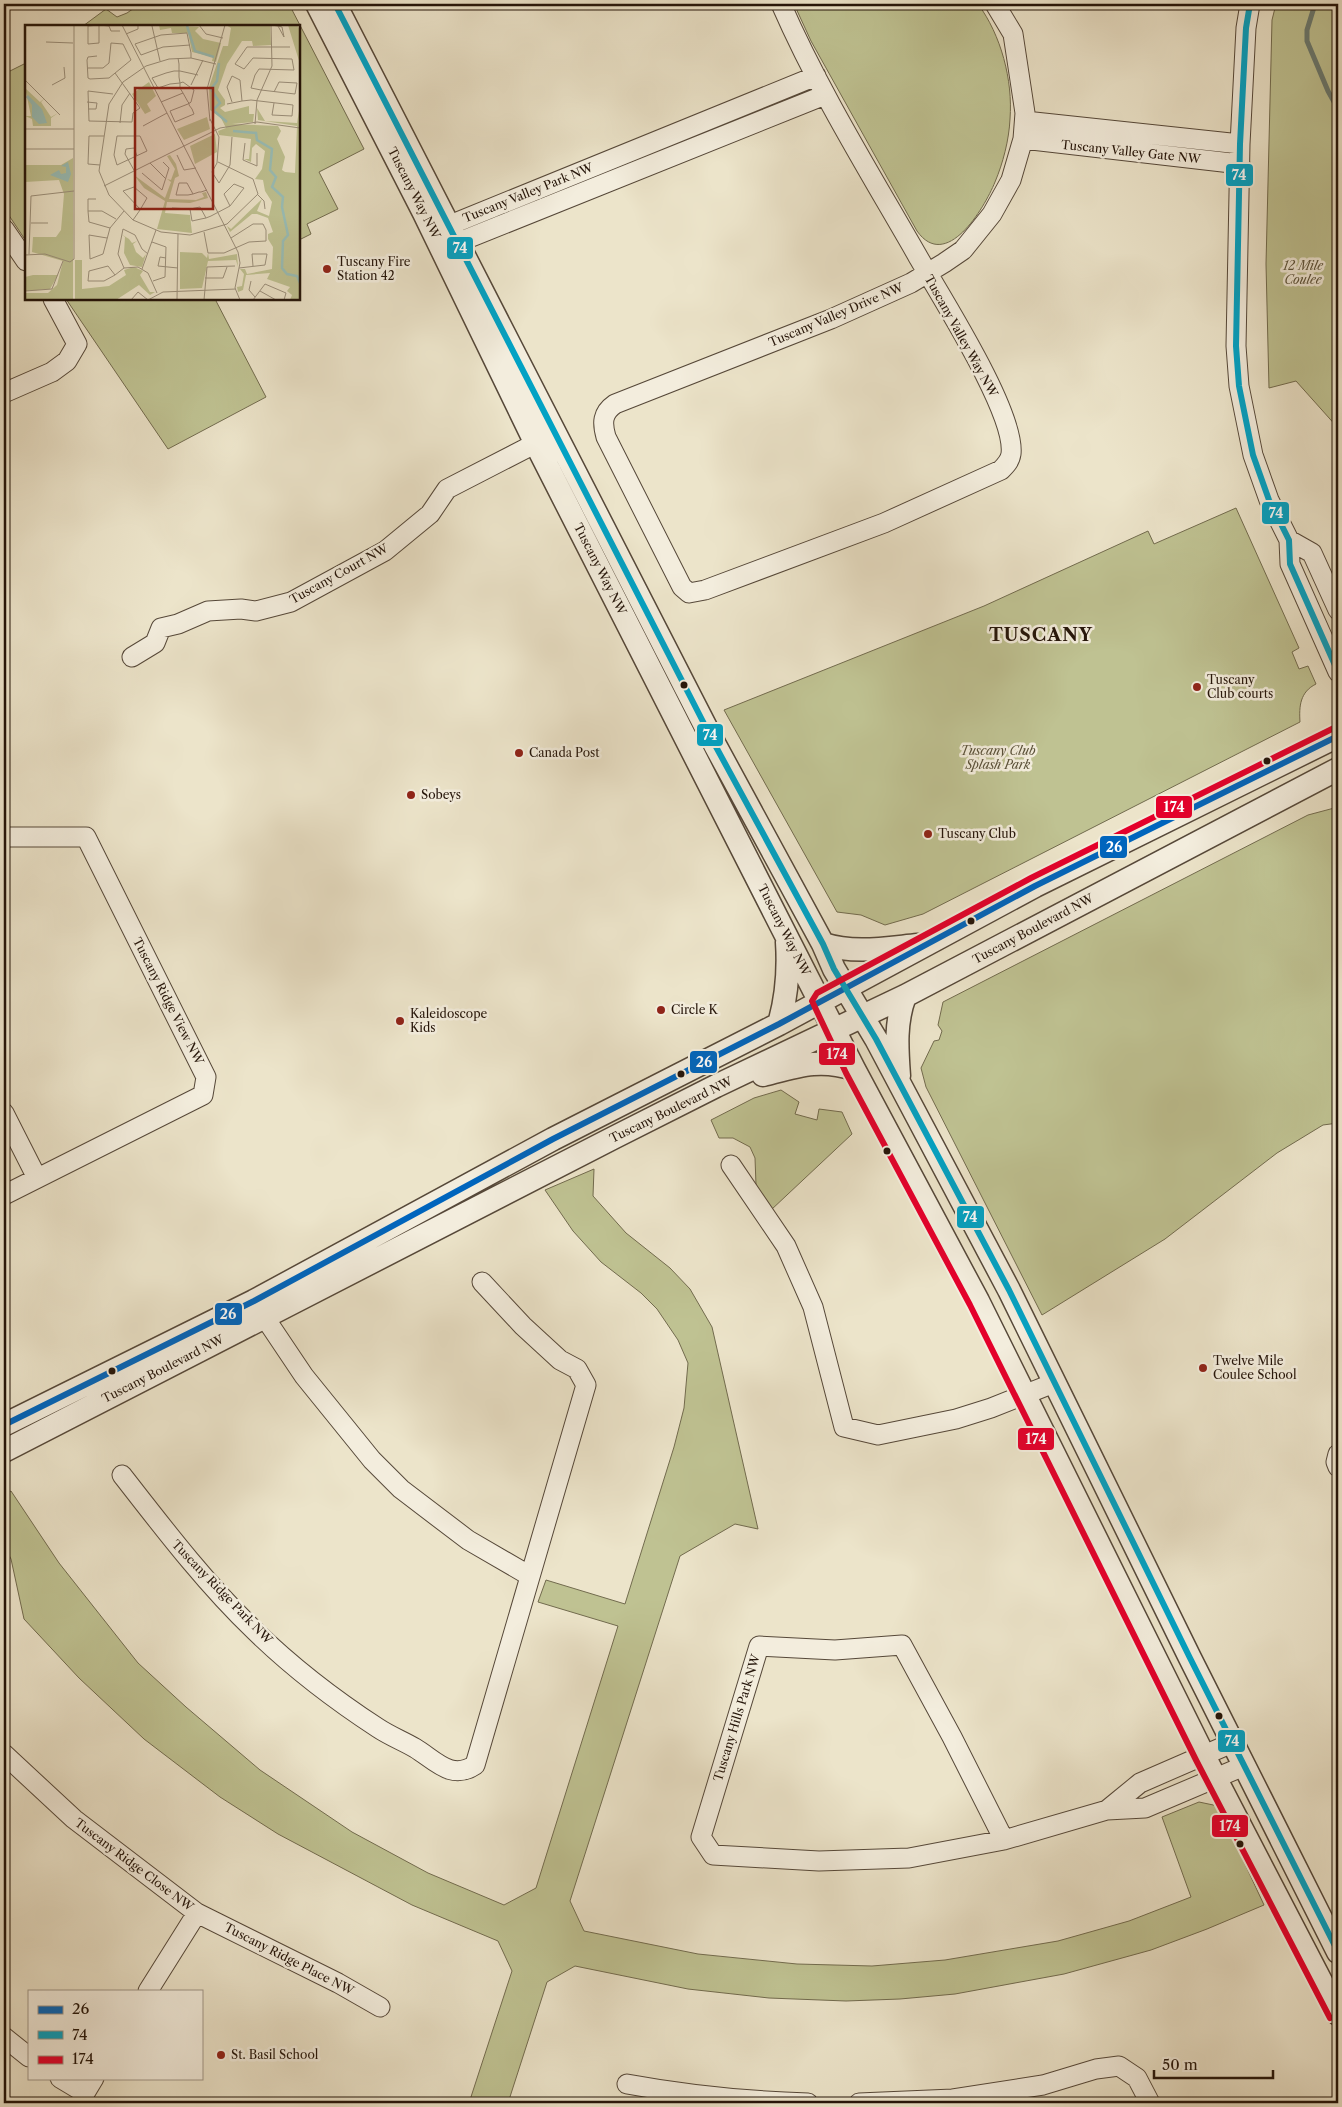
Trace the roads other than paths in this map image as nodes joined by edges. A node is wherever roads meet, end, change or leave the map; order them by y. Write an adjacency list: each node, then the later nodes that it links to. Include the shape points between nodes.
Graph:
1 (317, 4): 12 (street, Tuscany Way NW)
2 (335, 4): 12 (street, Tuscany Way NW)
3 (781, 4): 6 (street, Tuscany Valley Way NW)
4 (995, 4): 8 (street, Tuscany Valley Drive NW, via 1013,34 1021,78)
5 (1250, 4): 9 (street, via 1245,37)
6 (816, 76): 7 (street, Tuscany Valley Way NW); 12 (street, Tuscany Valley Park NW)
7 (825, 95): 12 (street, Tuscany Valley Park NW); 14 (street, Tuscany Valley Way NW)
8 (1024, 130): 9 (street, Tuscany Valley Gate NW); 10 (street, Tuscany Valley Gate NW); 14 (street, Tuscany Valley Drive NW, via 1011,180 992,214 962,250)
9 (1240, 144): 10 (street)
10 (1240, 164): 19 (street, via 1236,336 1239,386 1253,455 1269,500)
11 (4, 229): 13 (street)
12 (449, 236): 17 (street, Tuscany Way NW)
13 (25, 260)
14 (928, 274): 18 (street, Tuscany Valley Drive NW, via 831,319 610,407 604,416 606,437); 18 (street, Tuscany Valley Way NW, via 981,366 1003,414 1011,452 1010,459 1001,470 884,523 694,593 682,587)
15 (54, 300): 16 (street, via 77,344 66,362 52,372)
16 (4, 393)
17 (546, 438): 21 (street, Tuscany Court NW, via 447,489 430,514 385,551 291,602 256,610 208,610 161,628 155,643); 28 (street, Tuscany Way NW); 29 (street, Tuscany Way NW)
18 (640, 504)
19 (1289, 540): 20 (street, via 1312,553); 22 (street, via 1290,564)
20 (1338, 610)
21 (132, 657)
22 (1338, 672)
23 (1338, 736): 30 (street, Tuscany Boulevard NW, via 1035,886)
24 (1338, 769): 25 (street, Tuscany Boulevard NW)
25 (1308, 784): 26 (street); 32 (street, Tuscany Boulevard NW)
26 (1338, 786)
27 (4, 837): 42 (street, Tuscany Ridge View NW, via 86,837 206,1078 203,1095)
28 (786, 934): 33 (street, Tuscany Way NW); 35 (street, via 789,973)
29 (823, 944): 30 (street, via 854,950); 31 (street, Tuscany Way NW)
30 (929, 944): 31 (street, Tuscany Boulevard NW)
31 (847, 988): 33 (street, Tuscany Boulevard NW); 34 (street, Tuscany Way NW)
32 (905, 996): 34 (street, Tuscany Boulevard NW); 38 (street, via 898,1019)
33 (822, 1001): 35 (street, Tuscany Boulevard NW); 36 (street, Tuscany Way NW)
34 (863, 1016): 36 (street, Tuscany Boulevard NW); 38 (street, Tuscany Way NW)
35 (779, 1024): 45 (street, Tuscany Boulevard NW, via 554,1139)
36 (836, 1030): 37 (street, Tuscany Way NW); 39 (street, Tuscany Boulevard NW)
37 (854, 1069): 39 (street, via 838,1064 811,1063); 47 (street, Tuscany Way NW, via 978,1301)
38 (899, 1084): 46 (street, Tuscany Way NW, via 1009,1290)
39 (716, 1086): 45 (street, Tuscany Boulevard NW)
40 (4, 1114): 42 (street)
41 (731, 1165): 47 (street, via 786,1246 813,1307 844,1427 878,1435 956,1419)
42 (36, 1178): 43 (street, Tuscany Ridge View NW)
43 (4, 1195)
44 (482, 1282): 53 (street, Tuscany Ridge Park NW, via 523,1326 560,1360 577,1370 586,1385)
45 (259, 1309): 48 (street, Tuscany Boulevard NW); 49 (street, Tuscany Boulevard NW); 53 (street, via 304,1376 372,1460 401,1489 468,1540)
46 (1054, 1383): 47 (street); 54 (street, Tuscany Way NW)
47 (1024, 1395): 56 (street, Tuscany Way NW)
48 (4, 1425)
49 (4, 1451)
50 (1338, 1454): 51 (street)
51 (1338, 1468)
52 (122, 1475): 53 (street, Tuscany Ridge Park NW, via 179,1549 256,1632 324,1690 379,1729 452,1772 466,1771 475,1765)
53 (530, 1576)
54 (1232, 1743): 56 (street, Tuscany Hills Park NW); 57 (street, Tuscany Way NW)
55 (4, 1754): 61 (street, Tuscany Ridge Close NW, via 74,1820)
56 (1204, 1756): 58 (street, Tuscany Way NW); 59 (street, Tuscany Hills Park NW, via 1140,1783)
57 (1244, 1766): 58 (street, Tuscany Hills Park NW); 62 (street, Tuscany Way NW)
58 (1215, 1778): 59 (street, Tuscany Hills Park NW, via 1146,1808); 65 (street, Tuscany Way NW)
59 (1107, 1810): 60 (street, Tuscany Hills Park NW)
60 (1004, 1840): 60 (street, Tuscany Hills Park NW, via 909,1858 819,1861 713,1855 701,1838 759,1646 835,1650 902,1645)
61 (198, 1913): 63 (street, Tuscany Ridge Close NW); 64 (street, Tuscany Ridge Place NW)
62 (1338, 1952)
63 (149, 1990)
64 (380, 2007)
65 (1338, 2014)
66 (4, 2037): 67 (street)
67 (28, 2056)
68 (64, 2080): 70 (street)
69 (627, 2084): 72 (street, via 758,2101)
70 (86, 2091)
71 (953, 2101): 73 (street); 74 (street, via 1043,2085 1096,2069 1119,2066 1137,2078)
72 (808, 2103)
73 (859, 2103)
74 (1150, 2103)

